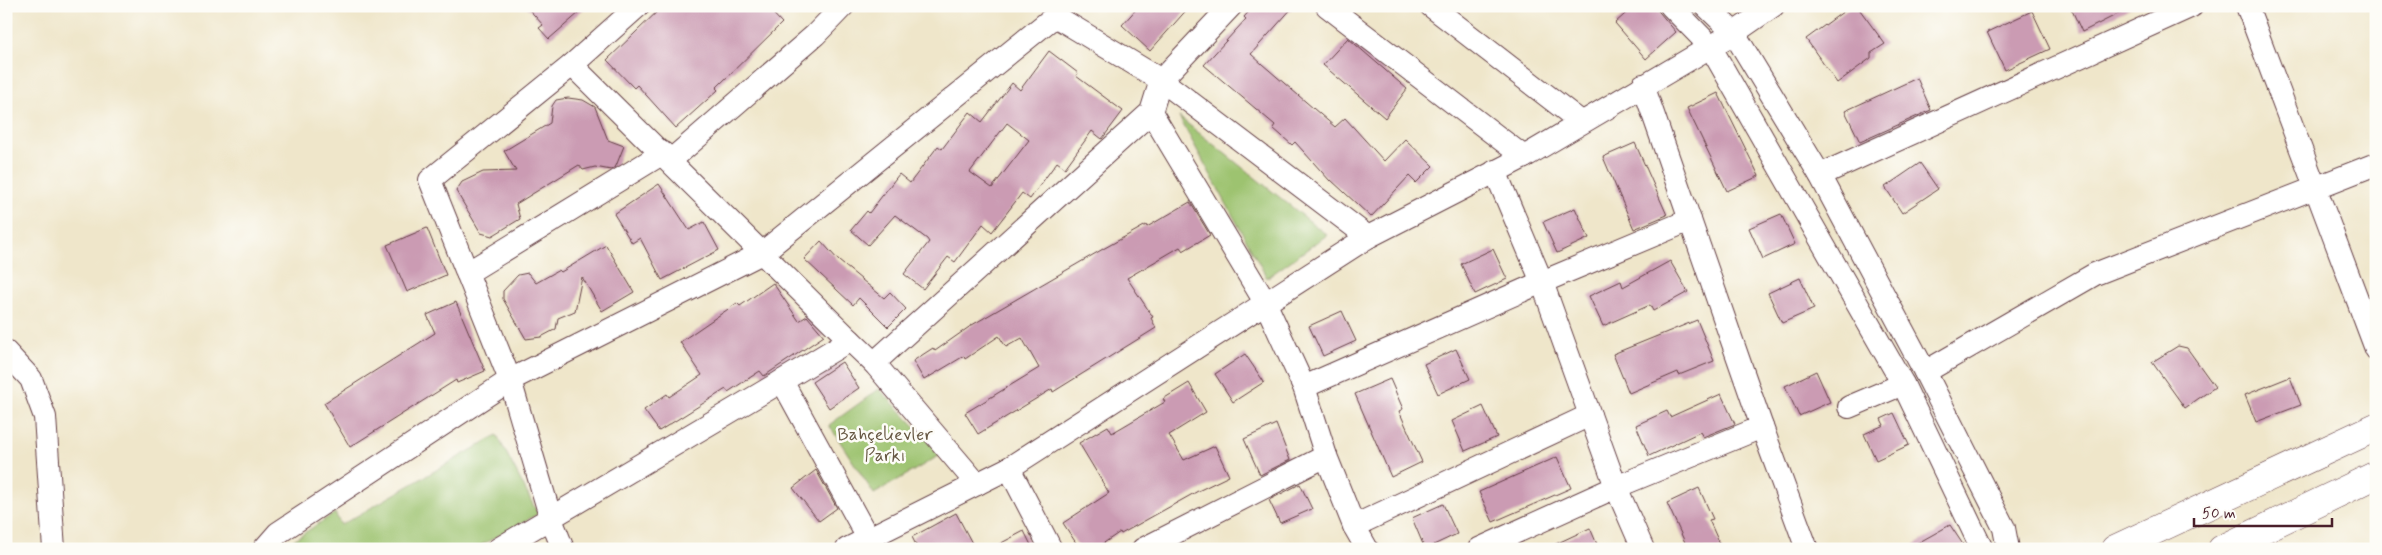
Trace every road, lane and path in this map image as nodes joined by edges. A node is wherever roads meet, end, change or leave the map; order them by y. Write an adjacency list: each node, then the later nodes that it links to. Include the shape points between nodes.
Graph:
1 (638, 6): 14 (street)
2 (842, 6): 19 (street, via 815,35)
3 (1231, 6): 15 (street)
4 (1327, 6): 20 (street)
5 (1431, 6): 18 (street)
6 (1671, 6): 13 (street)
7 (1706, 6): 12 (street)
8 (1773, 6): 12 (street)
9 (2192, 6): 23 (street)
10 (2247, 6): 24 (street)
11 (1048, 11): 15 (street); 27 (street)
12 (1734, 33): 13 (street); 23 (street)
13 (1710, 46): 16 (street); 38 (street)
14 (572, 64): 19 (street); 28 (street, via 430,180)
15 (1161, 80): 17 (street); 26 (street)
16 (1643, 85): 18 (street); 25 (street)
17 (1151, 112): 30 (street); 34 (street)
18 (1580, 122): 20 (street)
19 (667, 157): 27 (street); 28 (street)
20 (1524, 157): 22 (street)
21 (2376, 164): 24 (street)
22 (1495, 171): 26 (street); 29 (street)
23 (1820, 175): 35 (street)
24 (2313, 186): 32 (street); 35 (street, via 2094,274)
25 (1690, 220): 29 (street); 42 (street)
26 (1368, 238): 30 (street)
27 (762, 253): 31 (street); 36 (street)
28 (467, 273): 36 (street)
29 (1542, 282): 39 (street); 41 (street)
30 (1265, 302): 39 (street); 45 (street)
31 (850, 340): 34 (street); 37 (street)
32 (2376, 349)
33 (6, 352): 52 (street, via 31,380 45,417)
34 (874, 363): 47 (street)
35 (1925, 372): 64 (street, via 2004,528)
36 (510, 380): 49 (street); 53 (street, via 278,533)
37 (782, 380): 49 (street); 51 (street)
38 (1903, 384): 40 (street); 63 (street)
39 (1304, 388): 44 (street)
40 (1849, 407)
41 (1590, 415): 48 (street); 50 (street)
42 (1762, 427): 48 (street); 62 (street)
43 (2376, 427): 65 (highway)
44 (1326, 456): 50 (street); 58 (street)
45 (1009, 468): 47 (street); 57 (street)
46 (2376, 475): 66 (highway)
47 (977, 484): 51 (street)
48 (1616, 487): 60 (street); 61 (street)
49 (551, 519): 54 (street); 55 (street)
50 (1354, 526): 59 (street)
51 (871, 543): 56 (street)
52 (54, 549)
53 (264, 549)
54 (498, 549)
55 (563, 549)
56 (847, 549)
57 (1051, 549)
58 (1143, 549)
59 (1367, 549)
60 (1479, 549)
61 (1643, 549)
62 (1807, 549)
63 (1982, 549)
64 (2008, 549)
65 (2115, 549)
66 (2222, 549)

